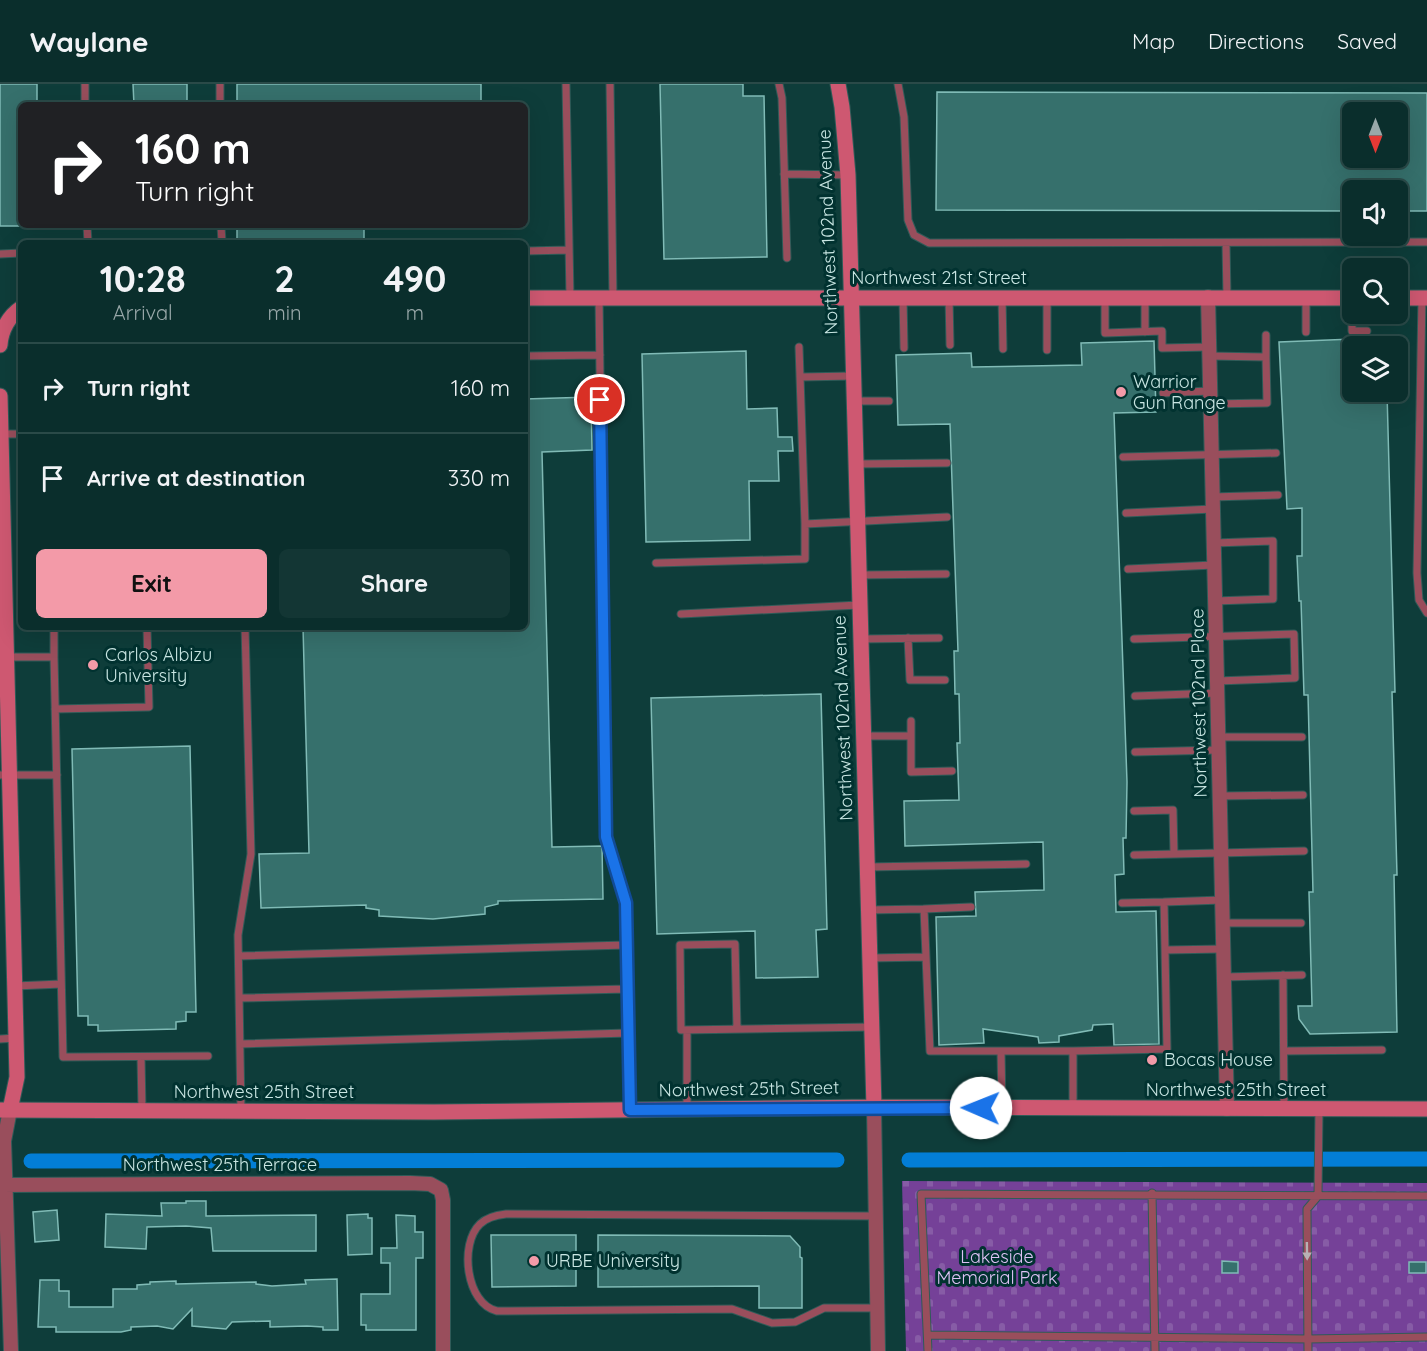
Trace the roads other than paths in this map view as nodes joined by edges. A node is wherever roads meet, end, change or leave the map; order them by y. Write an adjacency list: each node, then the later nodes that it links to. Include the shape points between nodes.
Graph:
1 (85, 84): 8 (lane)
2 (220, 84): 9 (lane)
3 (566, 84): 15 (lane)
4 (610, 84): 19 (lane)
5 (778, 84): 10 (lane, via 782,98)
6 (838, 84): 11 (street, Northwest 102nd Avenue)
7 (898, 84): 13 (lane, via 904,117 908,220 921,240 937,244)
8 (85, 102)
9 (220, 102)
10 (784, 174): 11 (lane); 18 (lane)
11 (848, 175): 20 (street, Northwest 102nd Avenue)
12 (1427, 242): 13 (lane)
13 (1226, 243): 28 (lane)
14 (528, 250): 15 (lane)
15 (569, 250): 31 (lane)
16 (18, 253): 17 (lane)
17 (0, 254)
18 (786, 258)
19 (606, 297): 20 (street, Northwest 21st Street); 31 (street, Northwest 21st Street); 48 (lane)
20 (850, 297): 21 (street, Northwest 21st Street); 51 (street, Northwest 102nd Avenue)
21 (903, 297): 22 (street, Northwest 21st Street); 44 (lane)
22 (949, 297): 23 (street, Northwest 21st Street); 42 (lane)
23 (1002, 297): 24 (street, Northwest 21st Street); 45 (lane)
24 (1047, 297): 25 (street, Northwest 21st Street); 46 (lane)
25 (1105, 297): 26 (street, Northwest 21st Street); 38 (lane, via 1105,333)
26 (1145, 297): 27 (street, Northwest 21st Street); 38 (lane)
27 (1208, 297): 28 (street, Northwest 21st Street); 47 (street, Northwest 102nd Place)
28 (1227, 297): 29 (street, Northwest 21st Street)
29 (1306, 297): 32 (street, Northwest 21st Street); 39 (lane)
30 (528, 298): 31 (street, Northwest 21st Street)
31 (570, 298)
32 (1342, 298)
33 (1408, 298): 34 (street)
34 (1425, 298): 80 (lane, via 1417,573 1419,600)
35 (17, 311): 41 (street)
36 (1352, 324): 37 (lane, via 1352,331)
37 (1367, 331)
38 (1145, 332): 47 (lane, via 1162,331 1162,348)
39 (1305, 332)
40 (1266, 335): 50 (lane)
41 (0, 345)
42 (950, 345)
43 (799, 347): 52 (lane)
44 (904, 348)
45 (1003, 349)
46 (1047, 350)
47 (1209, 352): 50 (lane); 55 (street, Northwest 102nd Place)
48 (600, 355): 49 (lane); 123 (lane, via 606,837 626,903)
49 (528, 356)
50 (1266, 357): 55 (lane, via 1267,403)
51 (853, 376): 52 (lane); 56 (street, Northwest 102nd Avenue)
52 (800, 377): 70 (lane)
53 (1163, 393): 55 (lane)
54 (0, 396): 58 (street)
55 (1210, 397): 61 (street, Northwest 102nd Place)
56 (854, 401): 57 (lane); 64 (street, Northwest 102nd Avenue)
57 (889, 401)
58 (1, 434): 59 (lane); 72 (street)
59 (18, 434)
60 (1276, 453): 61 (lane)
61 (1211, 454): 62 (lane); 66 (street, Northwest 102nd Place)
62 (1123, 457)
63 (947, 463): 64 (lane)
64 (855, 464): 69 (street, Northwest 102nd Avenue)
65 (1278, 495): 66 (lane)
66 (1213, 503): 67 (lane); 71 (street, Northwest 102nd Place)
67 (1126, 513)
68 (947, 517): 69 (lane)
69 (857, 521): 70 (lane); 77 (street, Northwest 102nd Avenue)
70 (804, 524): 73 (lane, via 805,559)
71 (1214, 543): 74 (street, Northwest 102nd Place); 78 (lane, via 1273,541 1273,599)
72 (2, 559): 90 (street)
73 (656, 564)
74 (1214, 565): 75 (lane); 78 (street, Northwest 102nd Place)
75 (1128, 569)
76 (946, 574): 77 (lane)
77 (858, 575): 79 (street, Northwest 102nd Avenue)
78 (1215, 601): 85 (street, Northwest 102nd Place)
79 (859, 605): 81 (lane); 87 (street, Northwest 102nd Avenue)
80 (1427, 613)
81 (681, 614)
82 (54, 630): 91 (lane)
83 (147, 630): 95 (lane, via 149,706)
84 (245, 630): 126 (lane, via 251,854 238,935)
85 (1216, 636): 89 (lane); 93 (street, Northwest 102nd Place); 93 (lane, via 1294,634 1295,678)
86 (939, 638): 88 (lane)
87 (860, 639): 88 (lane); 97 (street, Northwest 102nd Avenue)
88 (908, 639): 92 (lane, via 910,680)
89 (1134, 639)
90 (7, 657): 91 (lane); 103 (street)
91 (54, 657): 95 (lane)
92 (945, 680)
93 (1217, 687): 94 (lane); 100 (street, Northwest 102nd Place)
94 (1135, 696)
95 (55, 709): 104 (lane)
96 (911, 721): 98 (lane)
97 (863, 736): 98 (lane); 114 (street, Northwest 102nd Avenue)
98 (911, 736): 102 (lane, via 911,772)
99 (1302, 737): 100 (lane)
100 (1218, 744): 101 (lane); 106 (street, Northwest 102nd Place)
101 (1135, 752)
102 (952, 771)
103 (6, 775): 104 (lane); 113 (street)
104 (57, 775): 132 (lane)
105 (1303, 795): 106 (lane)
106 (1219, 796): 109 (street, Northwest 102nd Place)
107 (1134, 812): 110 (lane, via 1173,810)
108 (1304, 851): 109 (lane)
109 (1221, 853): 110 (lane); 115 (street, Northwest 102nd Place)
110 (1174, 854): 111 (lane)
111 (1134, 855)
112 (1026, 864): 114 (lane)
113 (6, 867): 133 (street)
114 (867, 867): 120 (street, Northwest 102nd Avenue)
115 (1222, 900): 116 (lane); 121 (street, Northwest 102nd Place)
116 (1164, 902): 117 (lane); 125 (lane)
117 (1122, 903)
118 (971, 907): 119 (lane)
119 (924, 909): 120 (lane); 127 (lane)
120 (868, 910): 128 (street, Northwest 102nd Avenue)
121 (1222, 923): 122 (lane); 124 (street, Northwest 102nd Place)
122 (1301, 923)
123 (626, 945): 126 (lane); 134 (lane)
124 (1223, 949): 125 (lane); 131 (street, Northwest 102nd Place)
125 (1165, 950): 145 (lane, via 1167,1049)
126 (239, 956): 135 (lane)
127 (926, 957): 128 (lane); 144 (lane, via 930,1051)
128 (870, 958): 136 (street, Northwest 102nd Avenue)
129 (1283, 975): 130 (lane); 131 (lane); 146 (lane)
130 (1302, 975)
131 (1224, 976): 153 (street, Northwest 102nd Place)
132 (61, 984): 133 (lane); 148 (lane, via 63,1057)
133 (15, 986): 140 (street)
134 (627, 989): 135 (lane); 139 (lane)
135 (240, 998): 142 (lane)
136 (872, 1027): 137 (lane); 149 (street, Northwest 102nd Avenue)
137 (737, 1029): 138 (lane); 138 (lane, via 735,944 680,945 681,1030)
138 (687, 1030): 152 (lane)
139 (628, 1033): 142 (lane); 157 (lane)
140 (16, 1038): 141 (lane); 155 (street, via 17,1077)
141 (0, 1039)
142 (240, 1044): 160 (lane)
143 (1382, 1050): 146 (lane)
144 (1001, 1051): 145 (lane); 150 (lane)
145 (1073, 1051): 151 (lane)
146 (1284, 1051): 158 (lane)
147 (208, 1056): 148 (lane)
148 (141, 1057): 156 (lane)
149 (874, 1107): 150 (street, Northwest 25th Street); 152 (street, Northwest 25th Street); 165 (street, Northwest 102nd Avenue)
150 (1002, 1108): 151 (street, Northwest 25th Street)
151 (1073, 1108): 153 (street, Northwest 25th Street)
152 (687, 1109): 157 (street, Northwest 25th Street)
153 (1227, 1109): 158 (street, Northwest 25th Street)
154 (1427, 1109): 159 (street, Northwest 25th Street)
155 (5, 1110): 156 (street, Northwest 25th Street); 161 (street)
156 (142, 1110): 160 (street, Northwest 25th Street)
157 (630, 1110): 160 (street, Northwest 25th Street)
158 (1284, 1110): 159 (street, Northwest 25th Street)
159 (1318, 1110): 163 (lane)
160 (241, 1111)
161 (3, 1184): 171 (street); 172 (street, Northwest 25th Terrace, via 410,1183 439,1188 443,1205)
162 (1152, 1193): 163 (lane); 167 (lane, via 921,1194); 169 (lane)
163 (1318, 1196): 164 (lane); 170 (lane, one-way to 170, via 1307,1209)
164 (1427, 1196)
165 (874, 1216): 166 (street, Northwest 102nd Avenue); 166 (lane, via 506,1214 489,1218 477,1227 471,1239 469,1265 477,1299 497,1311 732,1309 766,1322 795,1323 824,1308)
166 (877, 1308): 173 (street, Northwest 102nd Avenue)
167 (928, 1335): 169 (lane); 174 (lane)
168 (1427, 1337): 170 (lane)
169 (1155, 1338): 170 (lane); 175 (lane)
170 (1308, 1339): 176 (lane)
171 (10, 1351)
172 (443, 1351)
173 (878, 1351)
174 (928, 1351)
175 (1155, 1351)
176 (1308, 1351)

